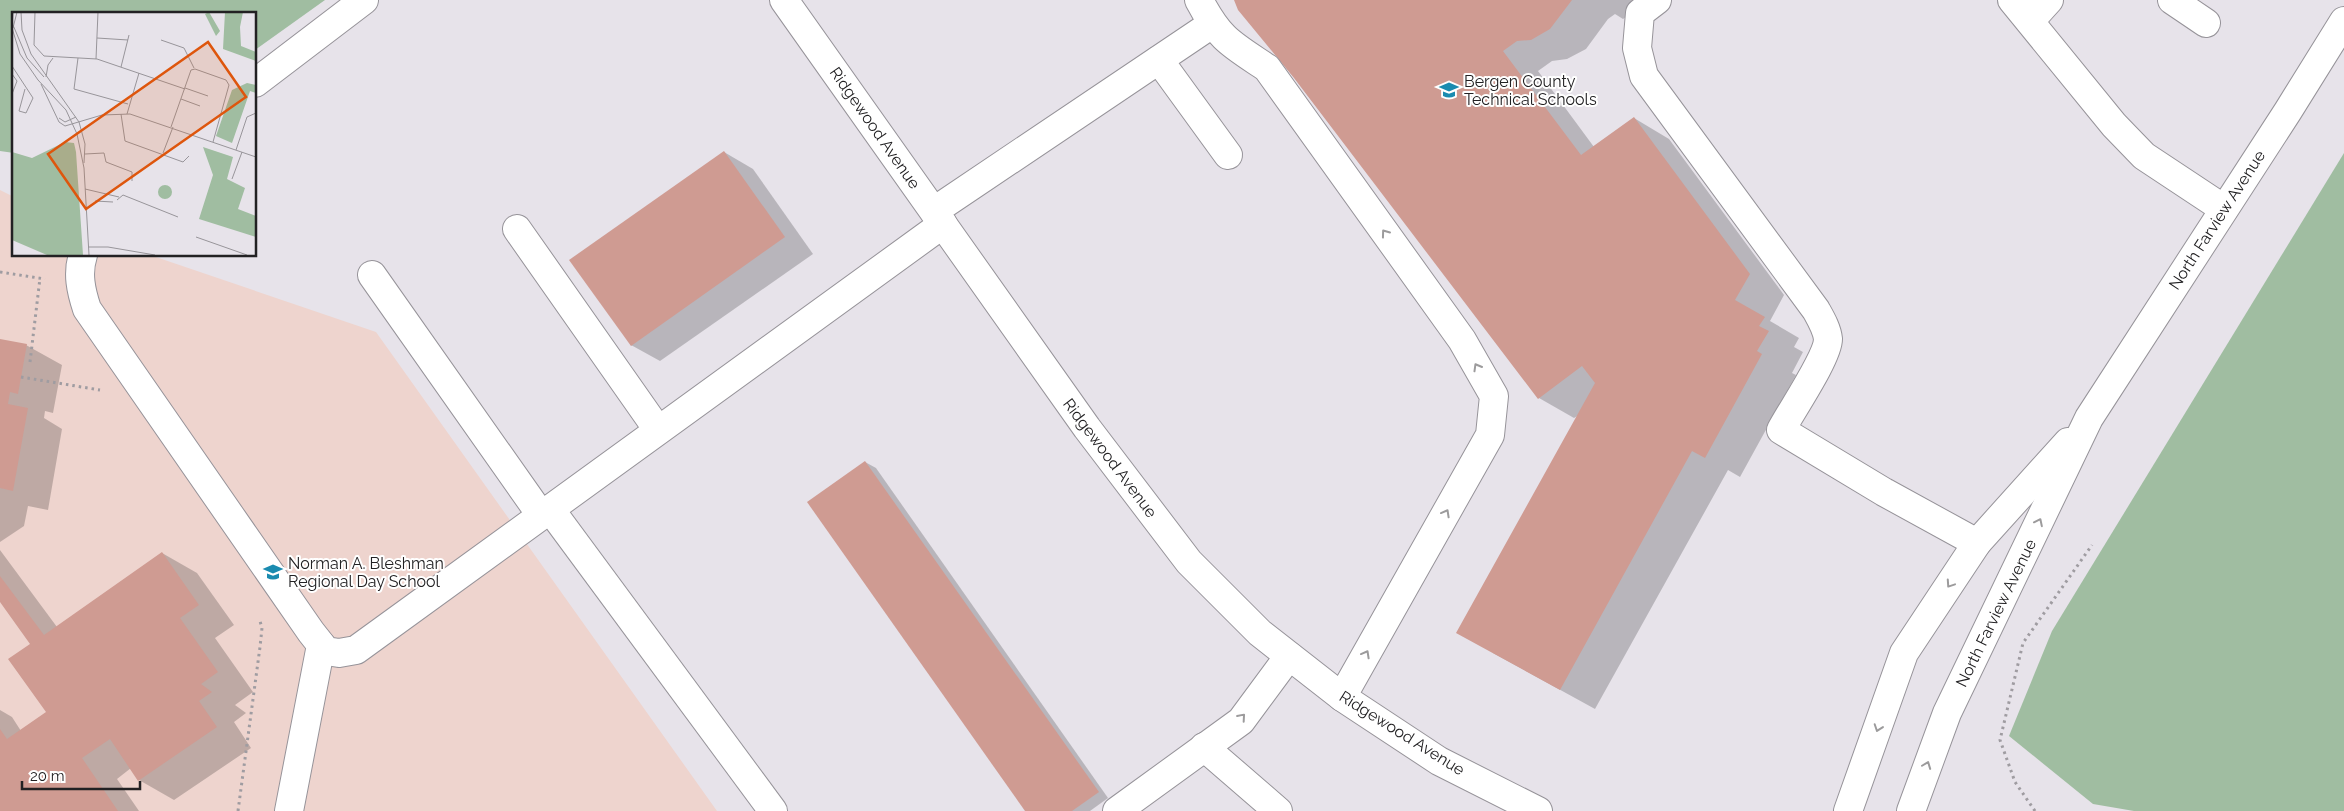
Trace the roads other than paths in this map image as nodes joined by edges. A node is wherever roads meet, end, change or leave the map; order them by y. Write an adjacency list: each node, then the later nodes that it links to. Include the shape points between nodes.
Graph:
1 (364, 0): 13 (street)
2 (784, 0): 16 (street, Ridgewood Avenue)
3 (1199, 0): 11 (street)
4 (1657, 0): 23 (street, via 1640,13 1637,48 1644,76 1816,310 1826,330 1828,341 1822,359 1780,430)
5 (2012, 0): 8 (street)
6 (2048, 0): 8 (street)
7 (2172, 0): 10 (street)
8 (2030, 21): 15 (street, via 2114,126 2144,156)
9 (2344, 21): 15 (street, North Farview Avenue)
10 (2206, 23)
11 (1212, 24): 12 (street); 26 (street, one-way to 11, via 1490,435 1494,396 1462,340 1267,68 1226,41)
12 (1159, 60): 14 (street); 16 (street)
13 (256, 82)
14 (1228, 155)
15 (2224, 209): 20 (street, North Farview Avenue)
16 (939, 218): 21 (street); 25 (street, Ridgewood Avenue, via 1087,428 1189,562 1260,633)
17 (517, 229): 21 (street)
18 (83, 256): 24 (street, via 81,292 87,309)
19 (372, 276): 22 (street)
20 (2089, 418): 23 (street, North Farview Avenue); 34 (street, North Farview Avenue, one-way to 20, via 1948,713)
21 (658, 430): 22 (street)
22 (546, 512): 24 (street, via 356,650 339,654 326,651); 29 (street)
23 (1977, 544): 33 (street, North Farview Avenue, one-way to 33, via 1904,653)
24 (321, 645): 28 (street)
25 (1289, 656): 26 (street, Ridgewood Avenue); 27 (street, one-way to 25, via 1240,721)
26 (1342, 697): 32 (street, Ridgewood Avenue, via 1439,760)
27 (1204, 747): 30 (street); 31 (street)
28 (289, 811)
29 (774, 811)
30 (1117, 811)
31 (1278, 811)
32 (1538, 811)
33 (1848, 811)
34 (1911, 811)

